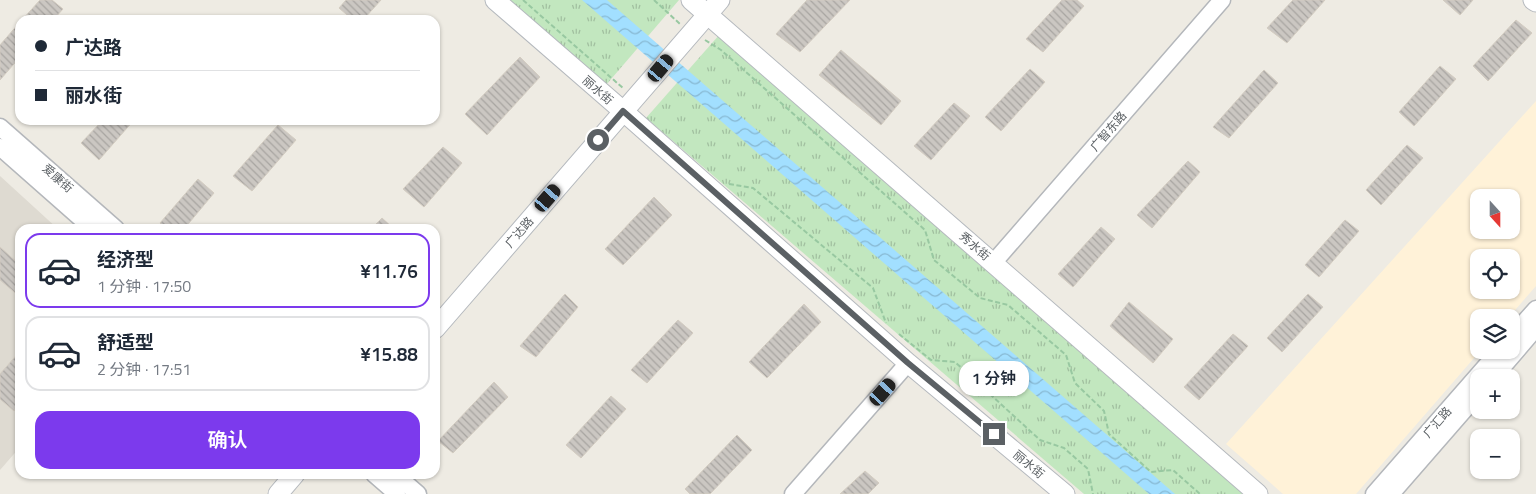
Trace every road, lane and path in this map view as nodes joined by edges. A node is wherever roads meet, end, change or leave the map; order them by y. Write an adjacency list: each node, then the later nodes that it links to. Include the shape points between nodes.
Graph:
1 (494, 0): 8 (main road, 丽水街)
2 (523, 0): 8 (path)
3 (654, 0): 7 (path)
4 (720, 0): 6 (main road, 广达路)
5 (1222, 0): 14 (street, 广智东路)
6 (701, 5): 7 (main road, 广达路); 14 (main road, 秀水街)
7 (688, 29): 8 (main road, 广达路); 37 (path, via 721,50 925,230 934,260 980,298 1008,305 1066,355 1075,383 1104,411 1108,434 1151,472 1173,470)
8 (622, 102): 15 (main road, 广达路); 17 (main road, 广达路); 23 (main road, 丽水街)
9 (0, 126): 13 (street, 爱康街)
10 (0, 147): 12 (street, 爱康街)
11 (727, 184): 18 (path, via 753,188 873,288)
12 (88, 224)
13 (110, 224)
14 (994, 262): 38 (main road, 秀水街)
15 (440, 307)
16 (1536, 309): 19 (street)
17 (440, 323)
18 (887, 323)
19 (1520, 327)
20 (1536, 328): 24 (street)
21 (894, 329): 36 (path, via 931,360 955,362 1040,440 1064,448 1088,469)
22 (1492, 359): 39 (street, 广汇路)
23 (908, 363): 34 (street); 35 (main road, 丽水街)
24 (1500, 369)
25 (1470, 403): 40 (street, 广汇路)
26 (291, 479): 30 (main road)
27 (304, 479): 31 (main road)
28 (380, 479): 32 (street)
29 (402, 479): 33 (street)
30 (278, 494)
31 (291, 494)
32 (397, 494)
33 (418, 494)
34 (793, 494)
35 (1065, 494)
36 (1092, 494)
37 (1200, 494)
38 (1258, 494)
39 (1374, 494)
40 (1391, 494)

